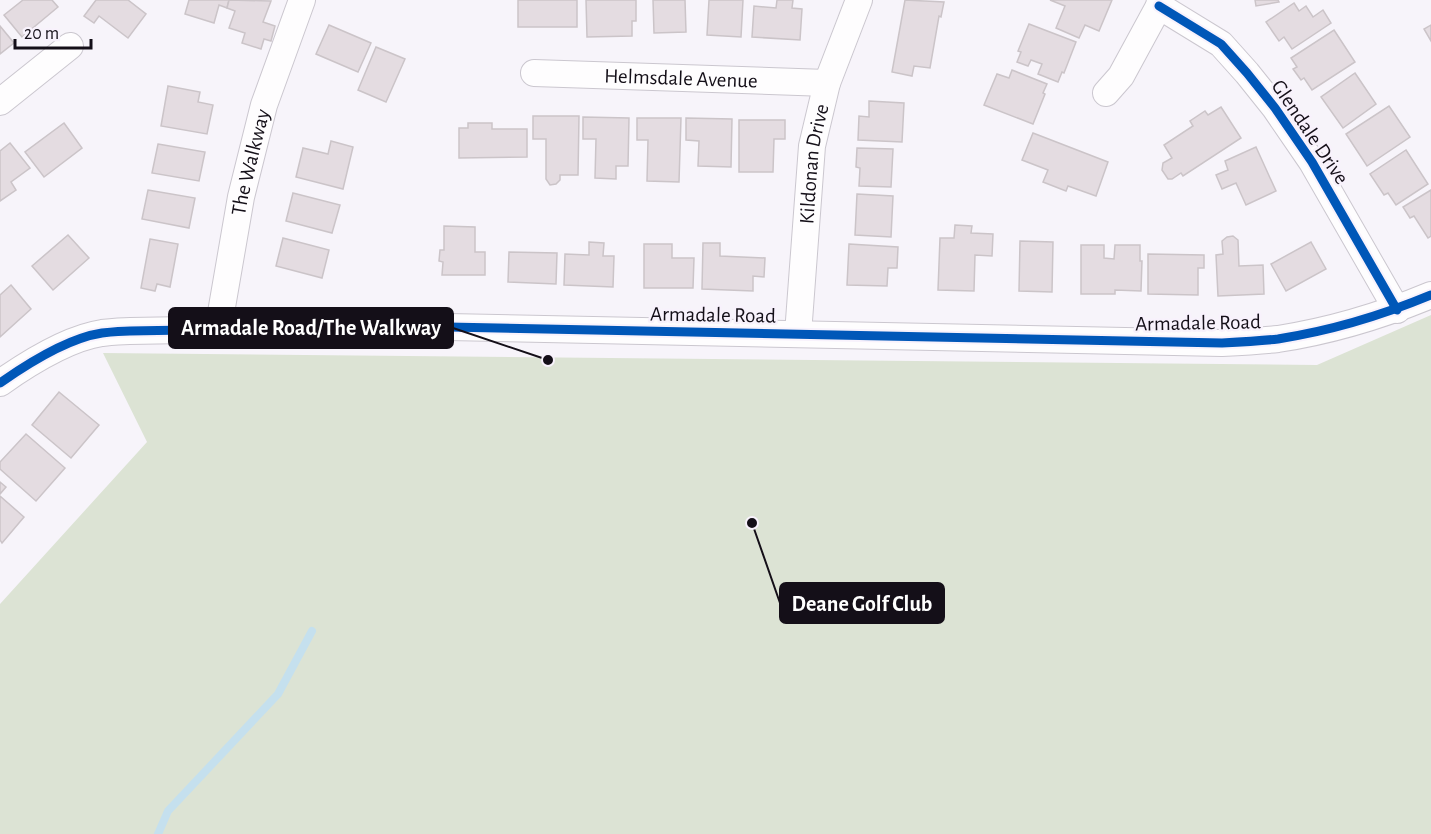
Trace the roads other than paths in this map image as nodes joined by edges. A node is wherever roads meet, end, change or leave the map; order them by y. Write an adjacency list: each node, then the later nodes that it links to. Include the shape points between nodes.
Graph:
1 (302, 0): 11 (street, The Walkway, via 261,116 241,197)
2 (859, 0): 6 (street, Kildonan Drive)
3 (1160, 3): 7 (street, Glendale Drive, via 1121,76); 10 (street, Glendale Drive, via 1221,44 1248,73 1312,162)
4 (70, 46): 8 (street)
5 (534, 74): 6 (street, Helmsdale Avenue)
6 (827, 83): 12 (street, Kildonan Drive, via 812,146)
7 (1106, 93)
8 (0, 102)
9 (1431, 295): 10 (street, Armadale Road)
10 (1397, 310): 12 (street, Armadale Road, via 1279,339 1222,343)
11 (218, 330): 12 (street, Armadale Road, via 399,326); 13 (street, Armadale Road, via 99,333 48,353)
12 (798, 334)
13 (0, 383)

